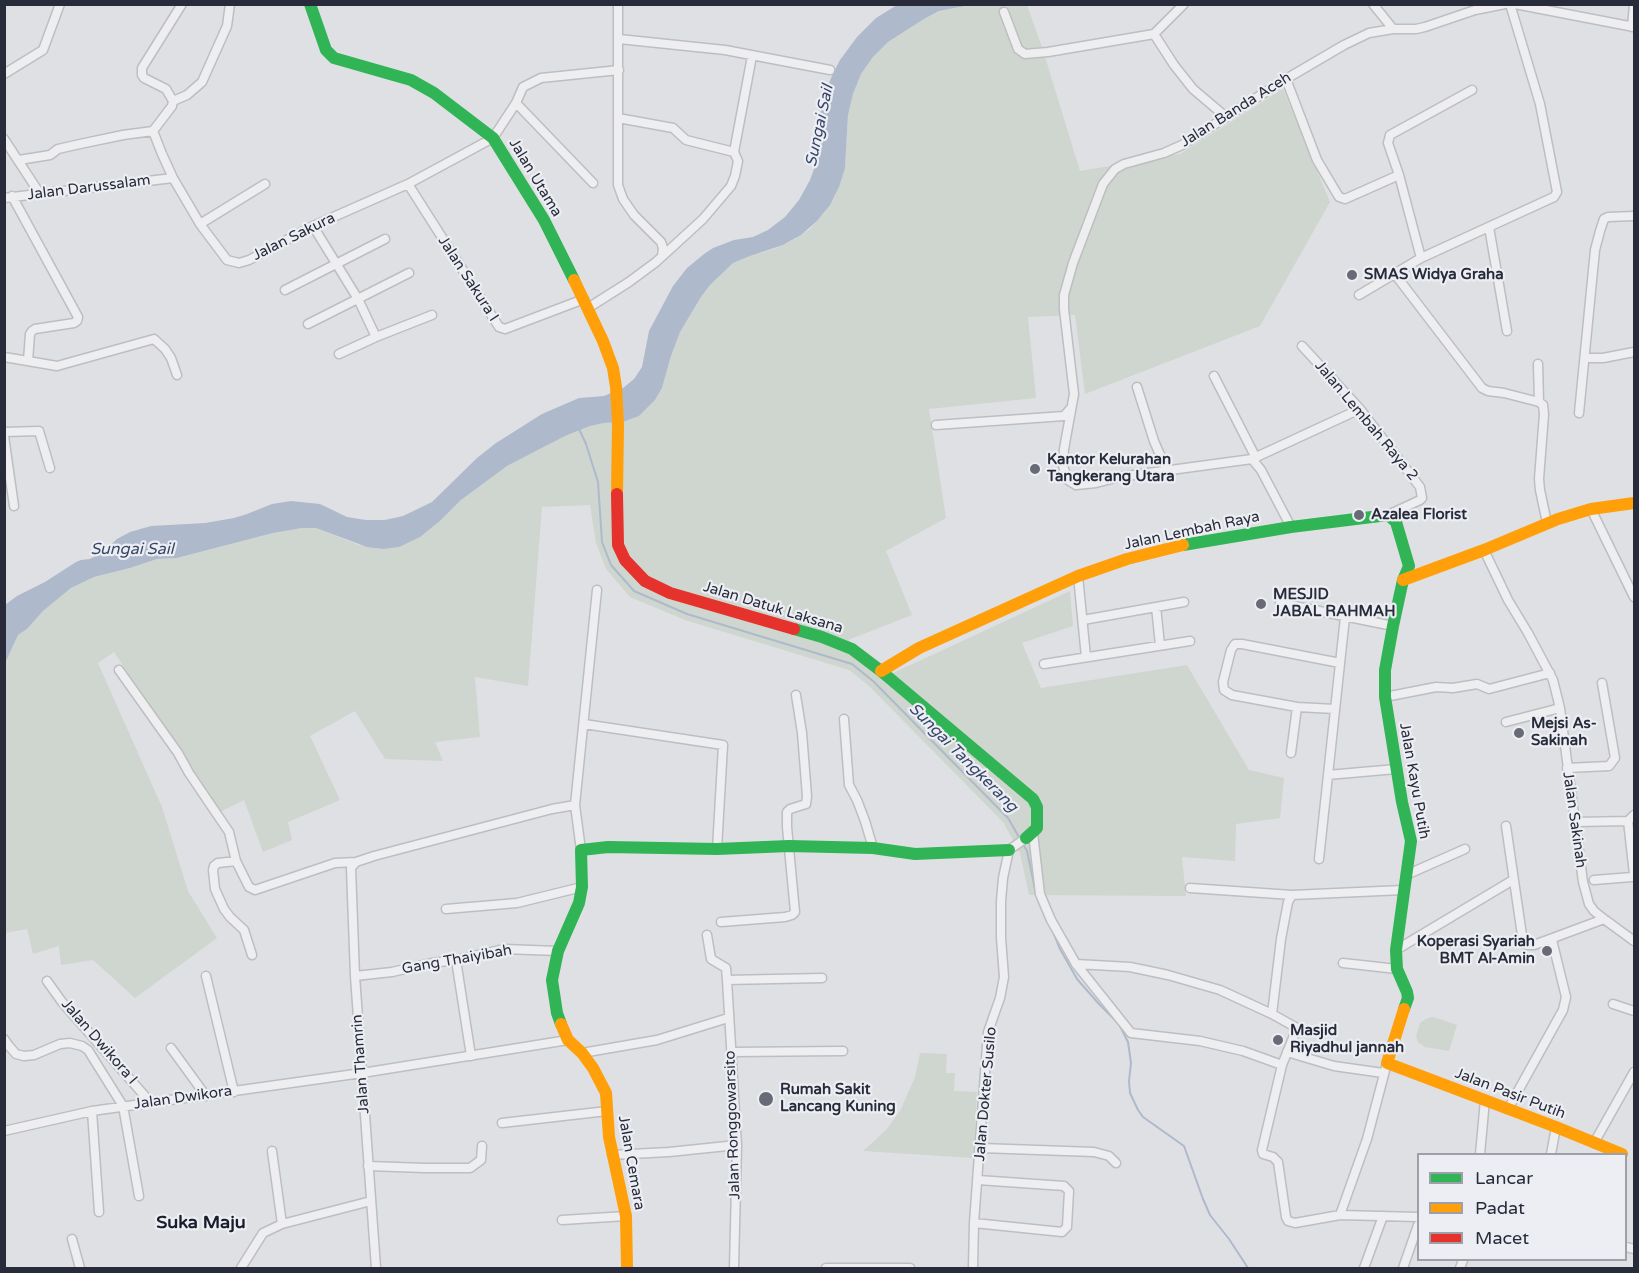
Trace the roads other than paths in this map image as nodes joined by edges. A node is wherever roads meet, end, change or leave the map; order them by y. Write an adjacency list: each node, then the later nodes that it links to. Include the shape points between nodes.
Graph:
1 (60, 4): 19 (street, via 43,50)
2 (182, 4): 22 (street, via 142,68 144,78 166,89)
3 (230, 4): 22 (street, via 228,26 202,82 187,95)
4 (310, 4): 27 (street, Jalan Utama, via 326,50 334,58 411,80)
5 (618, 4): 15 (street)
6 (1184, 4): 14 (street)
7 (1372, 4): 13 (street)
8 (1505, 4): 13 (street, Jalan Banda Aceh, via 1425,27)
9 (1512, 4): 12 (street); 41 (street, via 1540,104 1557,192 1554,197)
10 (1634, 4): 12 (street)
11 (1004, 12): 14 (street, via 1018,49 1025,54)
12 (1633, 27)
13 (1393, 29): 20 (street, Jalan Banda Aceh, via 1369,33)
14 (1154, 34): 24 (street, via 1193,89)
15 (619, 39): 16 (street); 17 (street)
16 (752, 56): 18 (street); 29 (street)
17 (619, 70): 23 (street, via 541,78 523,87); 25 (street)
18 (830, 70)
19 (4, 74)
20 (1286, 79): 24 (street, Jalan Banda Aceh); 31 (street, via 1317,160 1339,197 1346,199)
21 (1472, 90): 31 (street, via 1390,135 1388,143)
22 (173, 100): 26 (street)
23 (516, 103): 27 (street); 33 (street)
24 (1226, 117): 68 (street, Jalan Banda Aceh, via 1182,146 1124,164 1103,184 1064,295 1074,394)
25 (618, 118): 29 (street, via 673,128 686,140); 43 (street, via 618,185 634,215 661,242)
26 (153, 131): 30 (street); 32 (street, Jalan Sakura)
27 (493, 138): 35 (street, Jalan Sakura); 51 (street, Jalan Utama, via 544,220)
28 (4, 139): 30 (street)
29 (734, 152): 43 (street, via 738,161 731,186 703,219)
30 (19, 160): 36 (street)
31 (1400, 176): 44 (street)
32 (173, 178): 36 (street, Jalan Darussalam); 39 (street, Jalan Sakura)
33 (593, 183)
34 (265, 184): 39 (street)
35 (408, 184): 40 (street, Jalan Sakura); 51 (street, Jalan Sakura I, via 499,327 506,329)
36 (40, 194): 37 (street, Jalan Darussalam)
37 (8, 197): 61 (street, via 78,317 74,323 32,332)
38 (1635, 216): 60 (street, via 1604,219 1595,250)
39 (200, 224): 40 (street, Jalan Sakura, via 227,260 239,263)
40 (313, 226): 45 (street)
41 (1489, 227): 44 (street); 54 (street)
42 (385, 239): 45 (street)
43 (662, 256): 51 (street, via 629,282)
44 (1421, 258): 47 (street)
45 (336, 265): 48 (street); 50 (street)
46 (409, 273): 50 (street)
47 (1394, 273): 49 (street); 67 (street, via 1482,388)
48 (285, 290)
49 (1359, 295)
50 (358, 298): 53 (street); 55 (street)
51 (586, 303): 65 (street, Jalan Utama, via 613,368)
52 (432, 315): 55 (street)
53 (308, 324)
54 (1507, 331)
55 (376, 337): 58 (street)
56 (1302, 346): 69 (street, Jalan Lembah Raya 2)
57 (1635, 352): 60 (street)
58 (339, 354)
59 (4, 357): 61 (street)
60 (1584, 358): 70 (street)
61 (28, 361): 63 (street, via 57,366 154,339 171,358)
62 (1538, 364): 67 (street)
63 (177, 375)
64 (1214, 376): 73 (street)
65 (616, 387): 99 (street, Jalan Datuk Laksana, via 618,545 634,571 670,593 852,649)
66 (1137, 387): 75 (street)
67 (1539, 402): 80 (street, via 1544,414 1539,479)
68 (1071, 408): 71 (street, via 1064,416); 75 (street, Jalan Banda Aceh, via 1064,441 1063,466 1068,480 1076,485)
69 (1360, 409): 73 (street, Jalan Banda Aceh); 79 (street, Jalan Lembah Raya 2, via 1420,487 1420,500)
70 (1579, 413)
71 (936, 425)
72 (4, 434): 74 (street, via 39,431); 77 (street)
73 (1254, 459): 75 (street, Jalan Banda Aceh); 81 (street)
74 (50, 468)
75 (1167, 471)
76 (1635, 502): 78 (street)
77 (14, 506)
78 (1591, 509): 80 (street); 86 (street)
79 (1389, 515): 81 (street, Jalan Lembah Raya); 84 (street, via 1395,522 1408,566)
80 (1547, 523): 82 (street)
81 (1291, 527): 83 (street, Jalan Lembah Raya, via 1181,545)
82 (1484, 550): 84 (street); 100 (street, Jalan Sakinah)
83 (1078, 576): 91 (street); 99 (street, Jalan Lembah Raya, via 919,648)
84 (1403, 580): 92 (street, Jalan Kayu Putih)
85 (597, 590): 109 (street, Jalan Cemara)
86 (1635, 597)
87 (1184, 602): 89 (street)
88 (1280, 603): 90 (street)
89 (1156, 607): 91 (street); 94 (street)
90 (1345, 616): 92 (street); 96 (street)
91 (1083, 620): 95 (street)
92 (1393, 626): 103 (street, Jalan Kayu Putih)
93 (1190, 641): 94 (street)
94 (1160, 645): 95 (street)
95 (1086, 657): 97 (street)
96 (1340, 663): 104 (street, via 1235,644 1224,690 1232,695); 106 (street)
97 (1044, 664)
98 (119, 670): 126 (street, via 229,832)
99 (881, 671): 118 (street, Jalan Datuk Laksana, via 1033,799 1037,828)
100 (1550, 673): 103 (street, via 1489,689 1477,684 1436,687); 105 (street, Jalan Sakinah)
101 (1602, 683): 111 (street, via 1615,758 1609,766)
102 (796, 695): 119 (street, via 807,796 806,804 787,812)
103 (1385, 697): 112 (street, Jalan Kayu Putih)
104 (1297, 707): 106 (street); 110 (street)
105 (1560, 708): 108 (street); 111 (street, Jalan Sakinah)
106 (1335, 709): 113 (street)
107 (844, 719): 120 (street, via 849,785)
108 (1506, 722)
109 (584, 724): 114 (street, Jalan Cemara); 121 (street, via 723,745)
110 (1292, 753)
111 (1567, 768): 116 (street, Jalan Sakinah)
112 (1396, 769): 113 (street); 128 (street, Jalan Kayu Putih, via 1411,841)
113 (1328, 775): 125 (street)
114 (575, 805): 124 (street, Jalan Cemara); 127 (street)
115 (1631, 818): 116 (street); 130 (street, via 1634,874)
116 (1575, 822): 136 (street, Jalan Sakinah, via 1589,904)
117 (1506, 826): 129 (street)
118 (1029, 836): 122 (street); 146 (street, via 1040,894)
119 (789, 846): 120 (street); 121 (street); 137 (street, via 795,912)
120 (873, 848): 122 (street, via 915,854)
121 (717, 849): 124 (street)
122 (1010, 849): 183 (street, Jalan Dokter Susilo, via 1001,901 1004,977 988,1032)
123 (1465, 849): 128 (street)
124 (581, 850): 131 (street, Jalan Cemara)
125 (1319, 859)
126 (237, 861): 127 (street, via 249,887 255,890 335,863); 143 (street, via 214,866 215,888 224,909 244,930)
127 (356, 862): 149 (street, Jalan Thamrin, via 351,868)
128 (1406, 875): 133 (street, Jalan Kayu Putih)
129 (1513, 880): 139 (street, via 1523,942 1534,945); 141 (street)
130 (1594, 880)
131 (582, 887): 135 (street, via 517,903); 142 (street, Jalan Cemara)
132 (1191, 888): 134 (street)
133 (1403, 890): 134 (street); 141 (street, Jalan Kayu Putih)
134 (1292, 895): 155 (street, via 1281,939)
135 (446, 909)
136 (1604, 919): 139 (street); 140 (street, Jalan Sakinah)
137 (722, 922)
138 (707, 935): 151 (street, via 711,959 726,968)
139 (1552, 940): 174 (street, via 1566,997 1563,1010)
140 (1635, 941)
141 (1396, 950): 147 (street, Jalan Kayu Putih)
142 (558, 951): 144 (street, Gang Thaiyibah, via 504,949); 158 (street, Jalan Cemara, via 552,980 557,1013)
143 (252, 956)
144 (456, 960): 149 (street, Gang Thaiyibah); 164 (street)
145 (1343, 963): 147 (street)
146 (1076, 964): 155 (street, via 1130,967 1168,975 1220,990); 165 (street, via 1131,1033 1200,1041)
147 (1397, 969): 166 (street, Jalan Kayu Putih, via 1408,998)
148 (206, 975): 169 (street)
149 (355, 976): 168 (street, Jalan Thamrin)
150 (822, 978): 151 (street)
151 (727, 980): 156 (street, Jalan Ronggowarsito)
152 (47, 981): 172 (street, Jalan Dwikora I)
153 (1613, 1004): 154 (street)
154 (1635, 1011)
155 (1272, 1014): 162 (street, via 1297,1028)
156 (728, 1018): 161 (street, Jalan Ronggowarsito); 163 (street, via 657,1040)
157 (4, 1039): 173 (street, via 16,1054 24,1056 60,1044 82,1046 94,1058)
158 (568, 1041): 163 (street, Jalan Cemara); 164 (street)
159 (171, 1048): 170 (street)
160 (843, 1051): 161 (street)
161 (731, 1052): 181 (street, Jalan Ronggowarsito)
162 (1287, 1052): 165 (street); 166 (street, via 1334,1066)
163 (582, 1053): 176 (street, Jalan Cemara, via 601,1081)
164 (471, 1056): 168 (street)
165 (1282, 1065): 195 (street, via 1262,1150 1278,1162 1286,1217 1295,1223)
166 (1385, 1068): 171 (street, Jalan Pasir Putih); 195 (street, Jalan Kayu Putih, via 1367,1139)
167 (1635, 1072): 180 (street)
168 (362, 1073): 169 (street, Jalan Dwikora); 190 (street, Jalan Thamrin)
169 (234, 1092): 170 (street, Jalan Dwikora)
170 (206, 1096): 172 (street, Jalan Dwikora)
171 (1485, 1100): 174 (street, Jalan Pasir Putih); 185 (street)
172 (151, 1103): 173 (street, Jalan Dwikora)
173 (123, 1106): 175 (street, Jalan Dwikora); 192 (street)
174 (1508, 1109): 178 (street, Jalan Pasir Putih)
175 (92, 1111): 179 (street, Jalan Dwikora); 194 (street)
176 (607, 1111): 177 (street); 188 (street, Jalan Cemara)
177 (502, 1123)
178 (1556, 1127): 180 (street, Jalan Pasir Putih); 186 (street)
179 (4, 1131)
180 (1594, 1143): 187 (street, Jalan Pasir Putih)
181 (737, 1145): 188 (street); 208 (street, Jalan Ronggowarsito)
182 (482, 1146): 190 (street, via 481,1160 470,1168)
183 (981, 1148): 189 (street, via 1094,1152 1109,1156); 191 (street, Jalan Dokter Susilo)
184 (272, 1151): 201 (street)
185 (1480, 1153)
186 (1551, 1153)
187 (1616, 1153)
188 (612, 1155): 196 (street, Jalan Cemara)
189 (1116, 1163)
190 (368, 1166): 193 (street, Jalan Thamrin)
191 (978, 1180): 200 (street, Jalan Dokter Susilo); 200 (street, via 1064,1186 1069,1191 1067,1227 1056,1232)
192 (139, 1196)
193 (371, 1201): 201 (street); 206 (street, Jalan Thamrin)
194 (99, 1212)
195 (1340, 1215): 197 (street)
196 (626, 1216): 199 (street); 207 (street, Jalan Cemara)
197 (1383, 1216): 198 (street); 212 (street)
198 (1417, 1217)
199 (562, 1220)
200 (974, 1223): 211 (street, Jalan Dokter Susilo)
201 (282, 1224): 205 (street, via 263,1233)
202 (1417, 1230): 213 (street)
203 (72, 1239): 204 (street)
204 (80, 1269)
205 (241, 1269)
206 (376, 1269)
207 (627, 1269)
208 (734, 1269)
209 (826, 1269): 210 (street)
210 (910, 1269)
211 (973, 1269)
212 (1364, 1269)
213 (1403, 1269)

